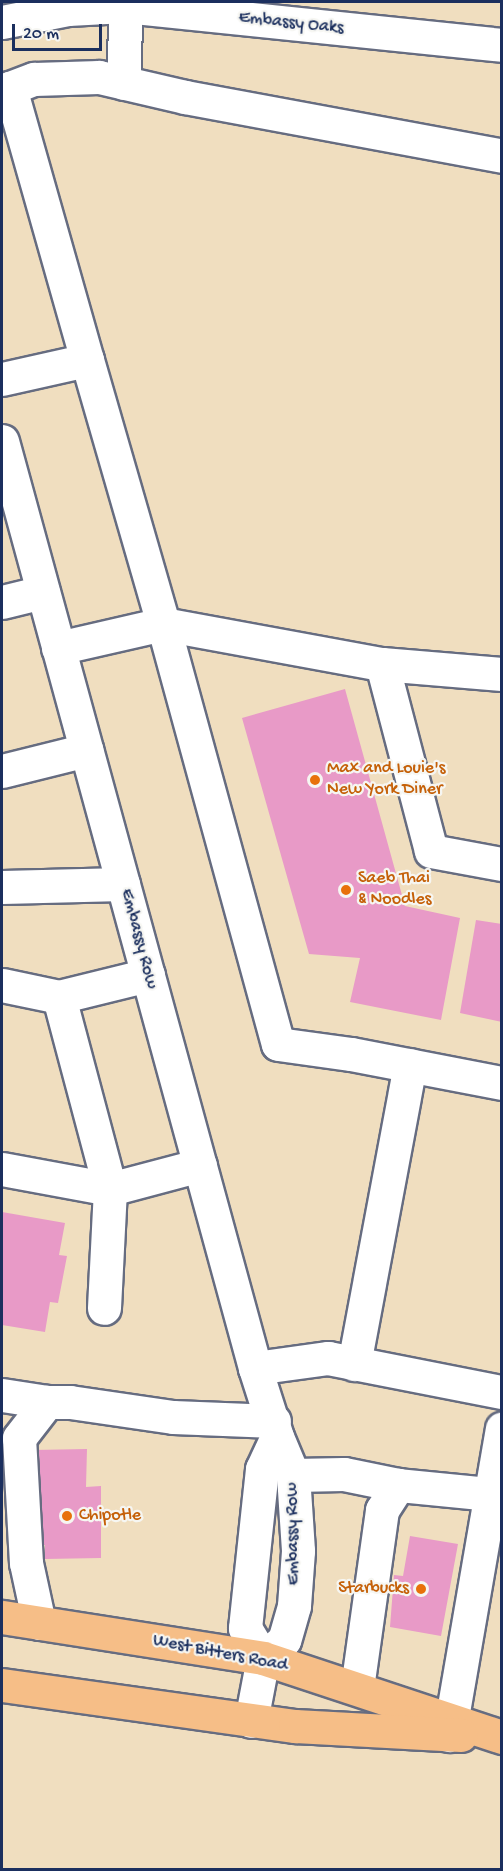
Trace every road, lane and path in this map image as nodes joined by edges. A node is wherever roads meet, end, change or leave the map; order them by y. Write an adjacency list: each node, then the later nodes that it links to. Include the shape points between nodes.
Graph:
1 (125, 4): 2 (street, Embassy Oaks); 3 (street, Embassy Oaks); 4 (street)
2 (4, 17)
3 (501, 45)
4 (124, 82): 5 (street); 6 (street, via 99,77 34,79 10,88)
5 (501, 156)
6 (87, 360): 7 (street); 11 (street)
7 (2, 379)
8 (2, 441): 9 (street, Embassy Row)
9 (43, 592): 10 (street); 12 (street, Embassy Row)
10 (2, 602)
11 (163, 624): 12 (street); 13 (street); 23 (street, via 278,1044)
12 (58, 648): 15 (street, Embassy Row)
13 (382, 664): 14 (street); 17 (street, via 430,851)
14 (501, 674)
15 (86, 750): 16 (street); 18 (street, Embassy Row)
16 (2, 771)
17 (501, 864)
18 (123, 884): 19 (street); 20 (street, Embassy Row)
19 (2, 887)
20 (148, 975): 22 (street); 25 (street, Embassy Row)
21 (2, 986): 22 (street)
22 (59, 997): 27 (street)
23 (410, 1065): 24 (street); 29 (street)
24 (501, 1083)
25 (200, 1165): 27 (street); 30 (street, Embassy Row)
26 (2, 1169): 27 (street)
27 (110, 1189): 28 (street)
28 (104, 1308)
29 (354, 1364): 30 (street, via 328,1358); 31 (street)
30 (255, 1368): 34 (street, Embassy Row)
31 (501, 1392)
32 (2, 1395): 33 (street)
33 (47, 1402): 34 (street); 40 (street, via 19,1438 27,1563)
34 (275, 1429): 36 (street, Embassy Row); 41 (street, Embassy Row, via 262,1469 245,1628)
35 (501, 1430): 38 (street)
36 (293, 1475): 37 (street, via 344,1474); 41 (street, Embassy Row, via 298,1551 294,1606 284,1640)
37 (398, 1485): 38 (street); 43 (street, via 382,1510)
38 (490, 1494): 45 (street)
39 (2, 1617): 40 (main road, West Bitters Road)
40 (39, 1623): 41 (main road, West Bitters Road)
41 (263, 1658): 43 (main road, West Bitters Road); 44 (street)
42 (2, 1685): 44 (main road, West Bitters Road)
43 (357, 1688): 45 (main road, West Bitters Road)
44 (251, 1721): 45 (main road, West Bitters Road)
45 (451, 1728): 46 (main road, West Bitters Road)
46 (501, 1738)

